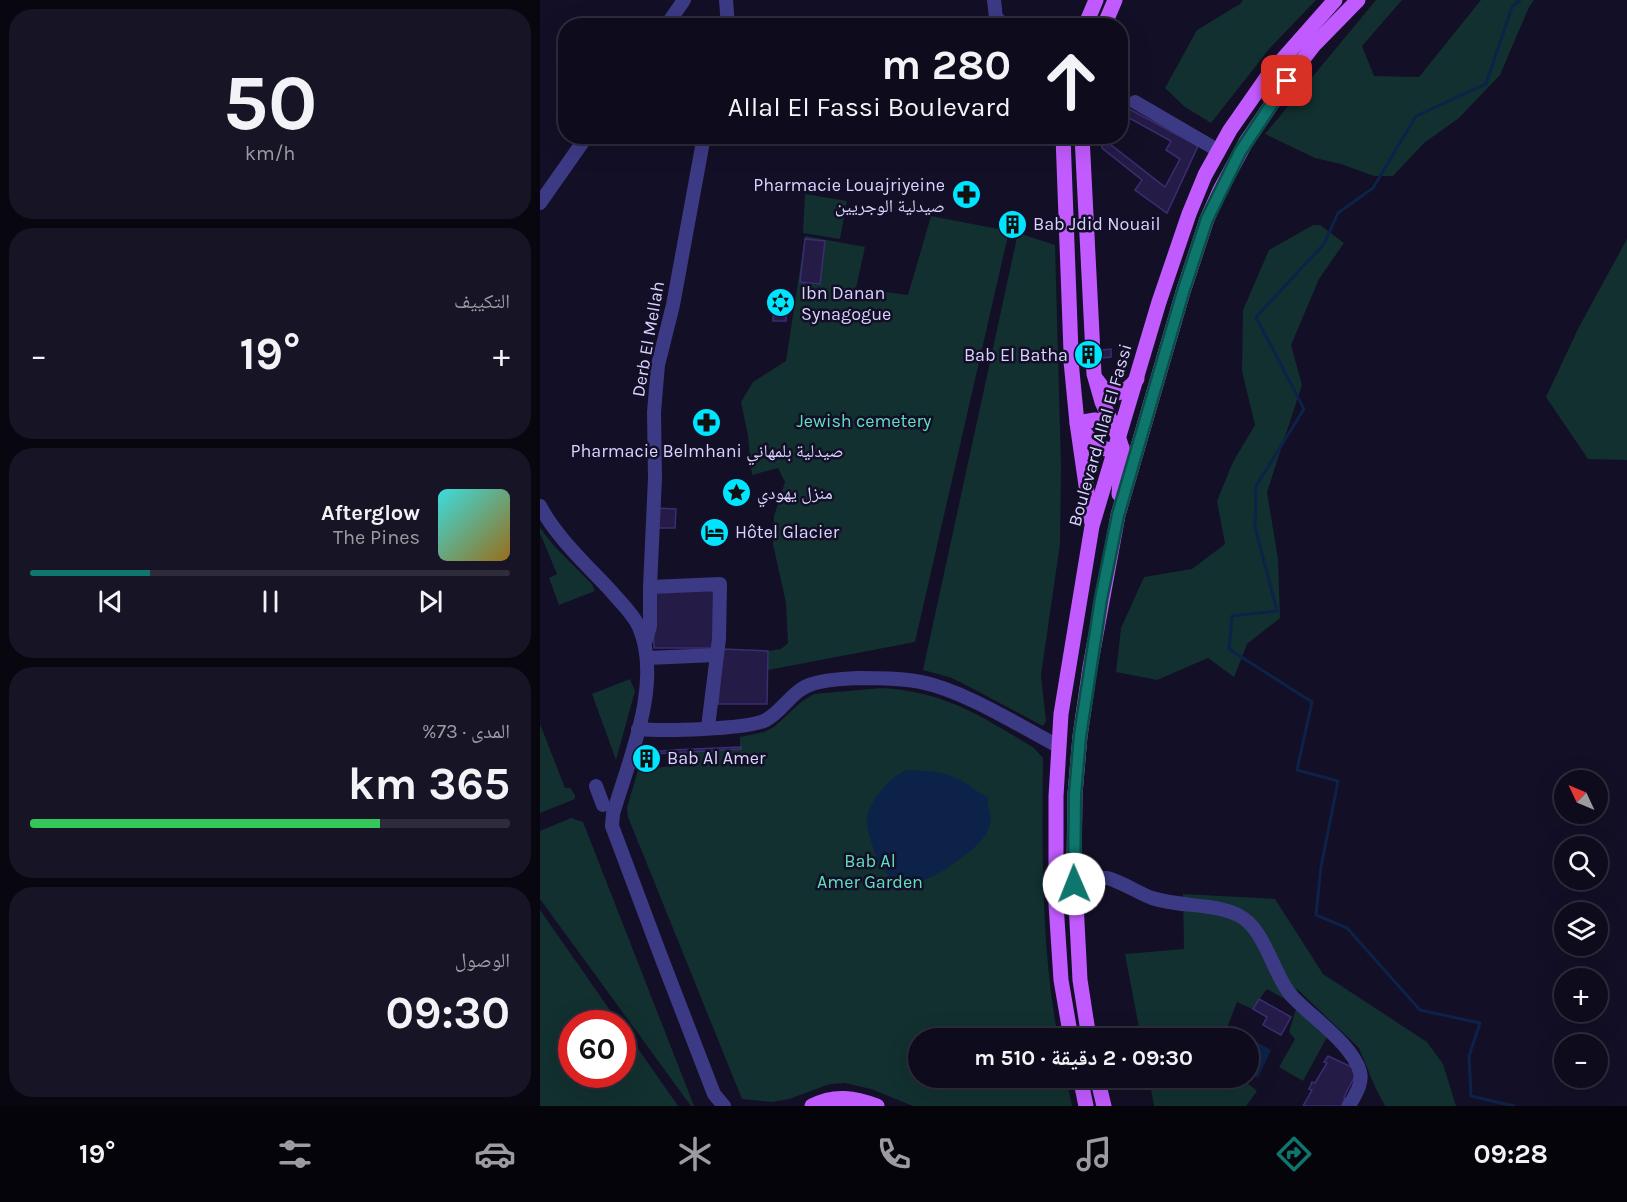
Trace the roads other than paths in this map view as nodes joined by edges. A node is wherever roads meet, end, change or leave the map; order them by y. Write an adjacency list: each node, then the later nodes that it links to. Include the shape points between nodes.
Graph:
1 (684, 0): 8 (street)
2 (726, 0): 9 (street)
3 (994, 0): 10 (street)
4 (1096, 0): 11 (main road)
5 (1115, 0): 12 (main road)
6 (1335, 0): 14 (main road, Boulevard Allal El Fassi, via 1279,61)
7 (1358, 0): 15 (main road, via 1314,45)
8 (672, 18)
9 (727, 18)
10 (996, 18)
11 (1088, 18)
12 (1107, 18)
13 (1135, 102): 20 (street)
14 (1230, 130): 15 (main road); 20 (main road, Boulevard Allal El Fassi)
15 (1246, 142): 25 (main road, via 1207,219)
16 (581, 144): 21 (street)
17 (703, 144): 30 (street, Derb El Mellah, via 658,365)
18 (1063, 144): 24 (main road)
19 (1082, 144): 22 (main road)
20 (1219, 151): 23 (main road, Boulevard Allal El Fassi, via 1189,214)
21 (540, 203)
22 (1094, 374): 23 (main road, via 1113,393 1127,389); 26 (main road)
23 (1137, 379): 26 (main road, Boulevard Allal El Fassi)
24 (1077, 423): 26 (main road, via 1095,420); 26 (main road, via 1097,446); 29 (main road)
25 (1143, 433): 26 (main road); 28 (main road)
26 (1116, 440): 28 (main road); 29 (main road, Boulevard Allal El Fassi)
27 (540, 506): 31 (street, via 560,536 626,608)
28 (1118, 515): 39 (main road, via 1080,736)
29 (1092, 526): 36 (main road, Boulevard Allal El Fassi)
30 (650, 587): 31 (street, Derb El Mellah, via 650,626); 32 (street, via 719,584)
31 (645, 643): 33 (street)
32 (716, 655): 33 (street); 34 (street)
33 (647, 658): 35 (street, via 648,684)
34 (708, 728): 35 (street); 36 (street, via 761,722 813,683 887,677 923,682 959,696)
35 (638, 729): 44 (street, via 612,826)
36 (1058, 746): 40 (main road, Boulevard Allal El Fassi, via 1056,904 1061,980)
37 (596, 786): 38 (street)
38 (603, 805)
39 (1074, 884): 41 (main road); 50 (street, via 1107,878 1161,900 1223,909 1248,922 1291,994 1342,1044 1360,1071 1359,1087)
40 (1069, 1028)
41 (1087, 1028)
42 (1082, 1088): 48 (main road)
43 (1100, 1088): 49 (main road)
44 (715, 1100): 45 (street)
45 (724, 1106)
46 (812, 1106): 47 (main road, via 847,1097)
47 (878, 1106)
48 (1086, 1106)
49 (1104, 1106)
50 (1349, 1106)

